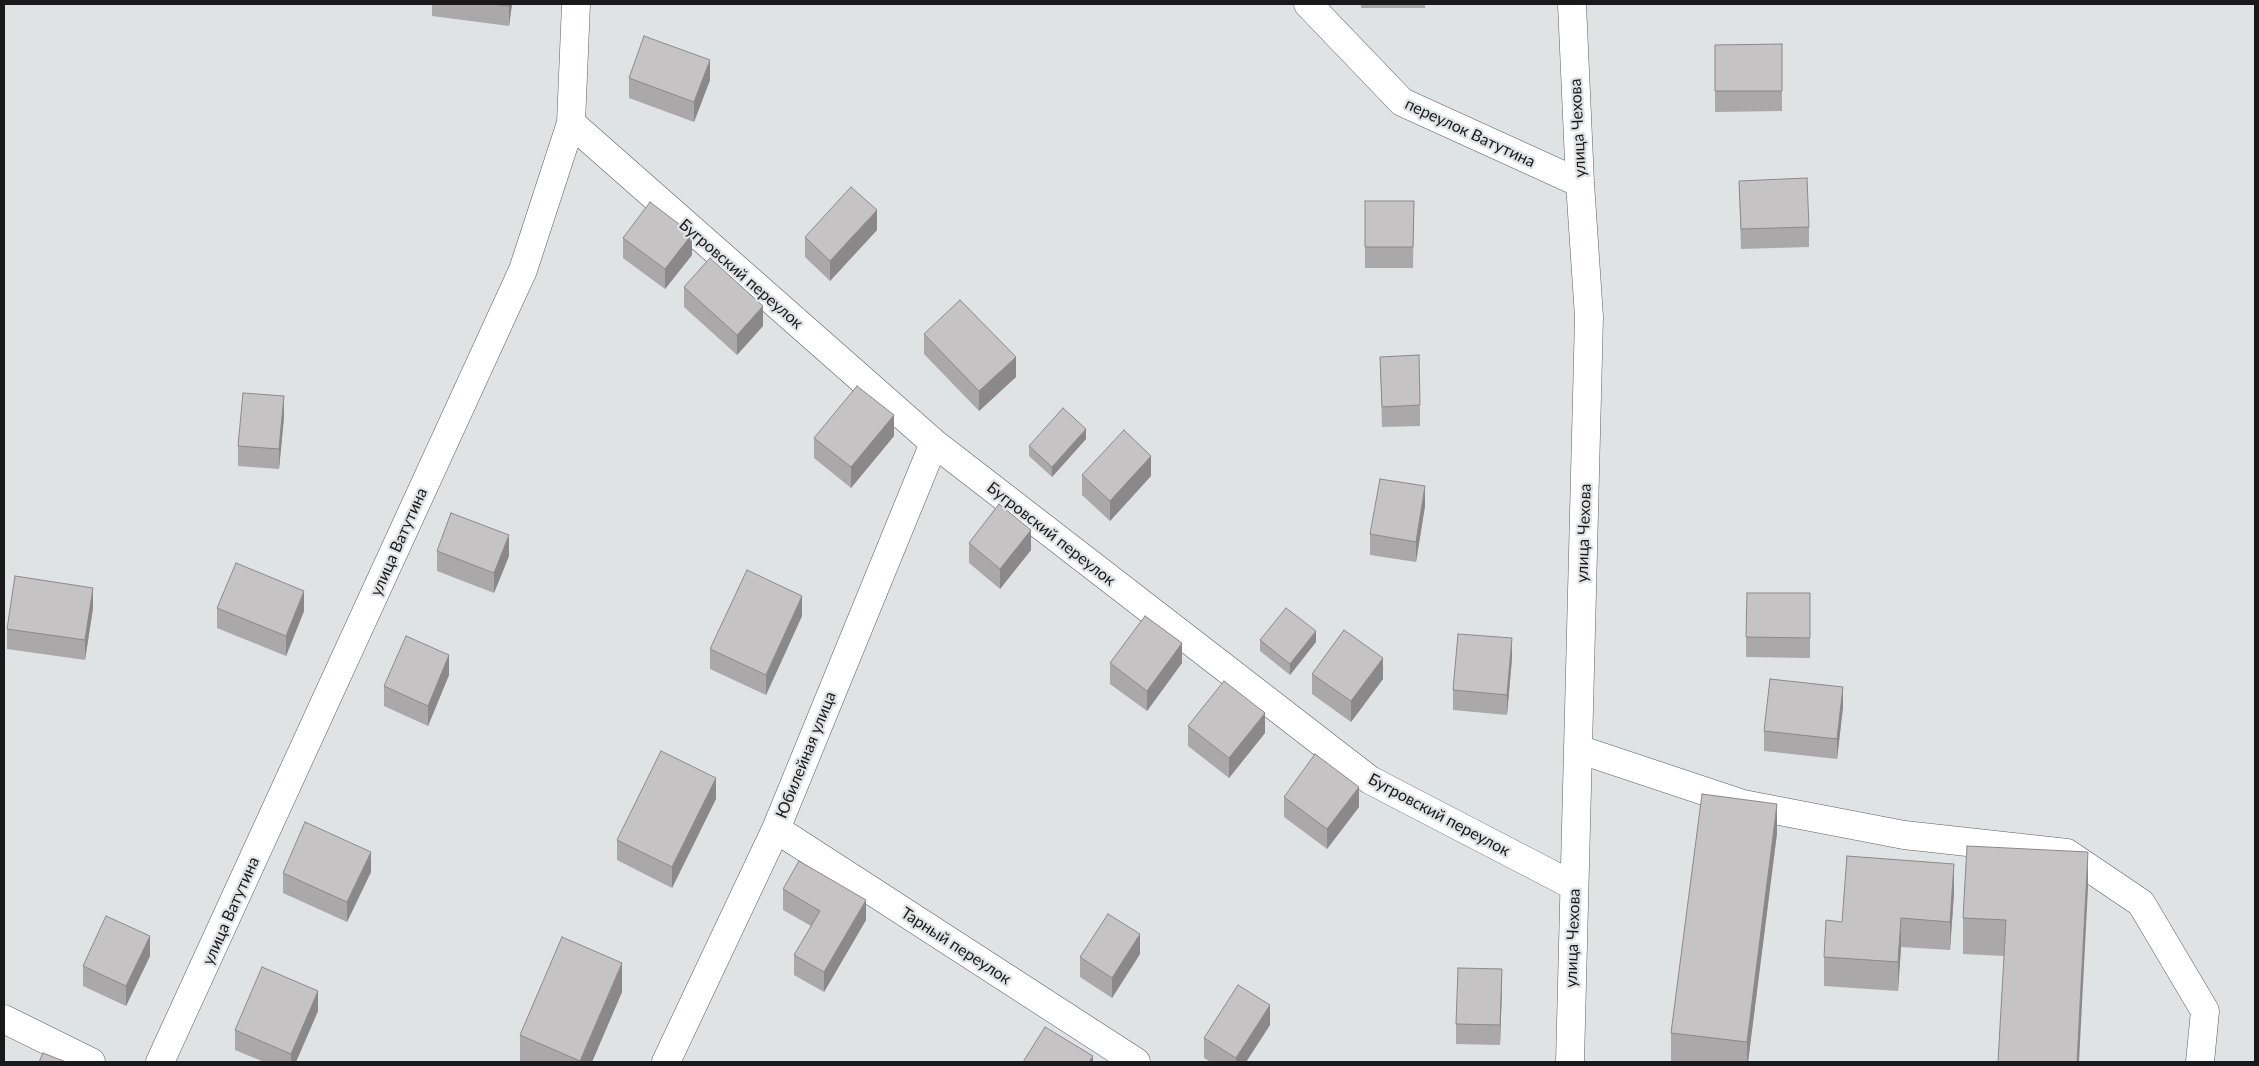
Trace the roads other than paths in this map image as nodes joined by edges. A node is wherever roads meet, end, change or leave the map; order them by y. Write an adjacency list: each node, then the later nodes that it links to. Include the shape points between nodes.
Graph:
1 (576, 4): 4 (street, улица Ватутина)
2 (1308, 4): 5 (street, переулок Ватутина, via 1402,102)
3 (1572, 4): 5 (street, улица Чехова)
4 (571, 123): 6 (street, Бугровский переулок); 11 (street, улица Ватутина, via 523,270)
5 (1580, 183): 7 (street, улица Чехова, via 1589,317)
6 (934, 444): 8 (street, Юбилейная улица); 9 (street, Бугровский переулок, via 1370,780)
7 (1578, 749): 9 (street, улица Чехова); 16 (street, via 1743,804 1904,834 2067,853 2141,903 2205,1011)
8 (776, 829): 13 (street, Юбилейная улица); 14 (street, Тарный переулок)
9 (1574, 886): 15 (street, улица Чехова)
10 (4, 1019): 12 (street)
11 (169, 1060)
12 (92, 1062)
13 (666, 1062)
14 (1136, 1062)
15 (1570, 1062)
16 (2200, 1062)

